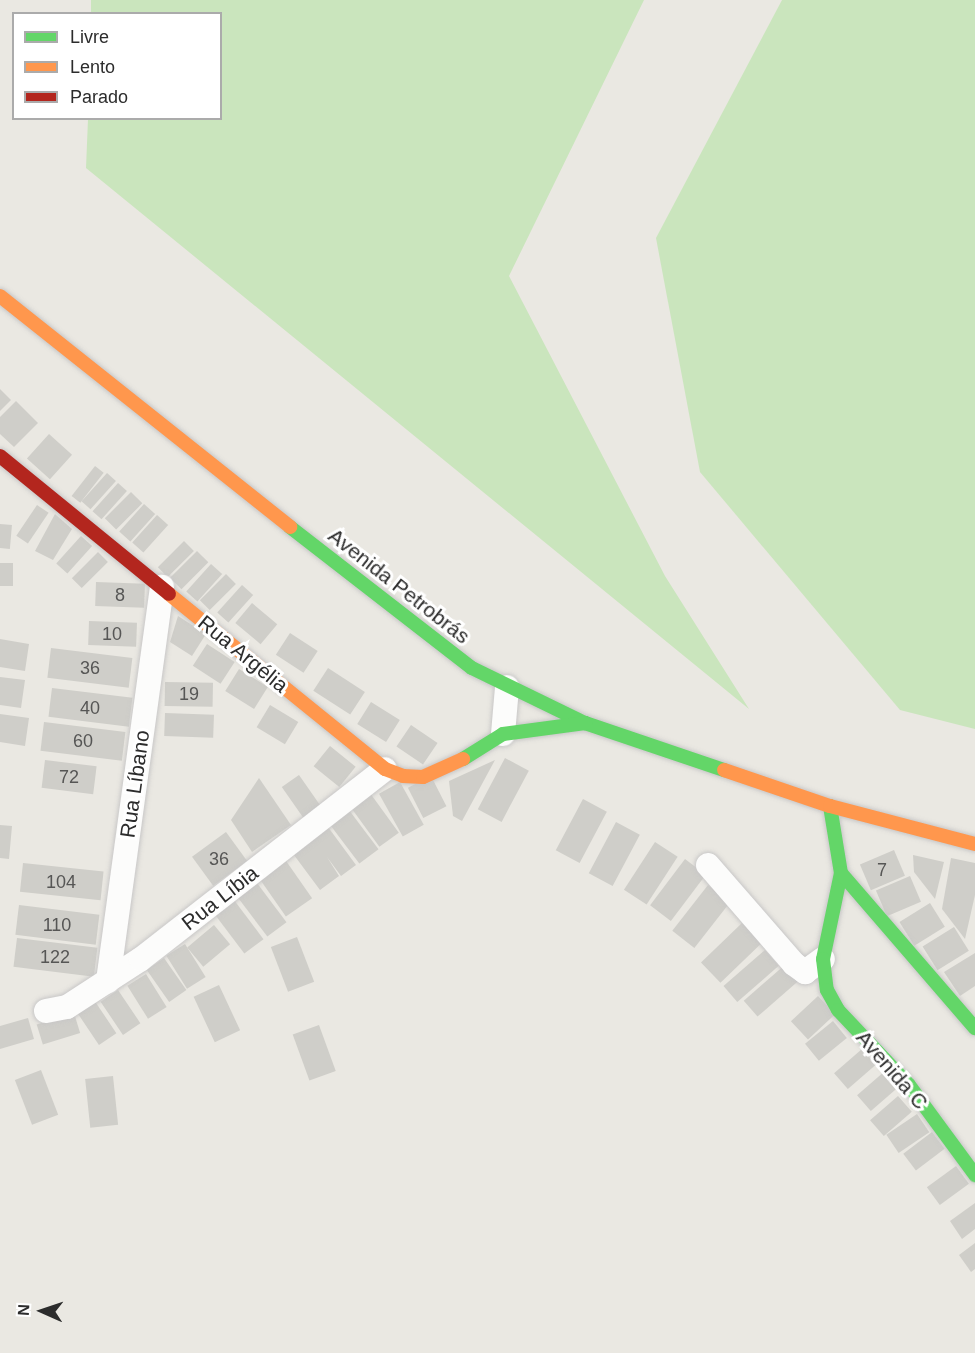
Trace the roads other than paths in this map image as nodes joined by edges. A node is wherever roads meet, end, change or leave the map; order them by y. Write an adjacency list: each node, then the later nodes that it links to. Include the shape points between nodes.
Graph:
1 (0, 296): 4 (main road, Avenida Petrobrás, via 440,647)
2 (0, 456): 3 (main road, Rua Argélia)
3 (162, 587): 7 (main road, Rua Argélia); 13 (street, Rua Líbano)
4 (507, 687): 5 (main road, Avenida Petrobrás); 6 (street)
5 (585, 723): 6 (main road, Rua Argélia); 8 (main road, Avenida Petrobrás)
6 (503, 734): 7 (main road, Rua Argélia, via 450,767 423,777 403,776)
7 (385, 769): 13 (street, Rua Líbia)
8 (830, 806): 9 (main road, Avenida Petrobrás); 11 (main road, Avenida C)
9 (975, 844)
10 (708, 866): 12 (street, via 794,964 805,972)
11 (841, 873): 12 (main road, Avenida C); 15 (main road)
12 (823, 959): 16 (main road, Avenida C, via 827,990 838,1010 909,1084)
13 (108, 981): 14 (street, Rua Líbia, via 67,1007)
14 (46, 1011)
15 (975, 1028)
16 (975, 1175)

